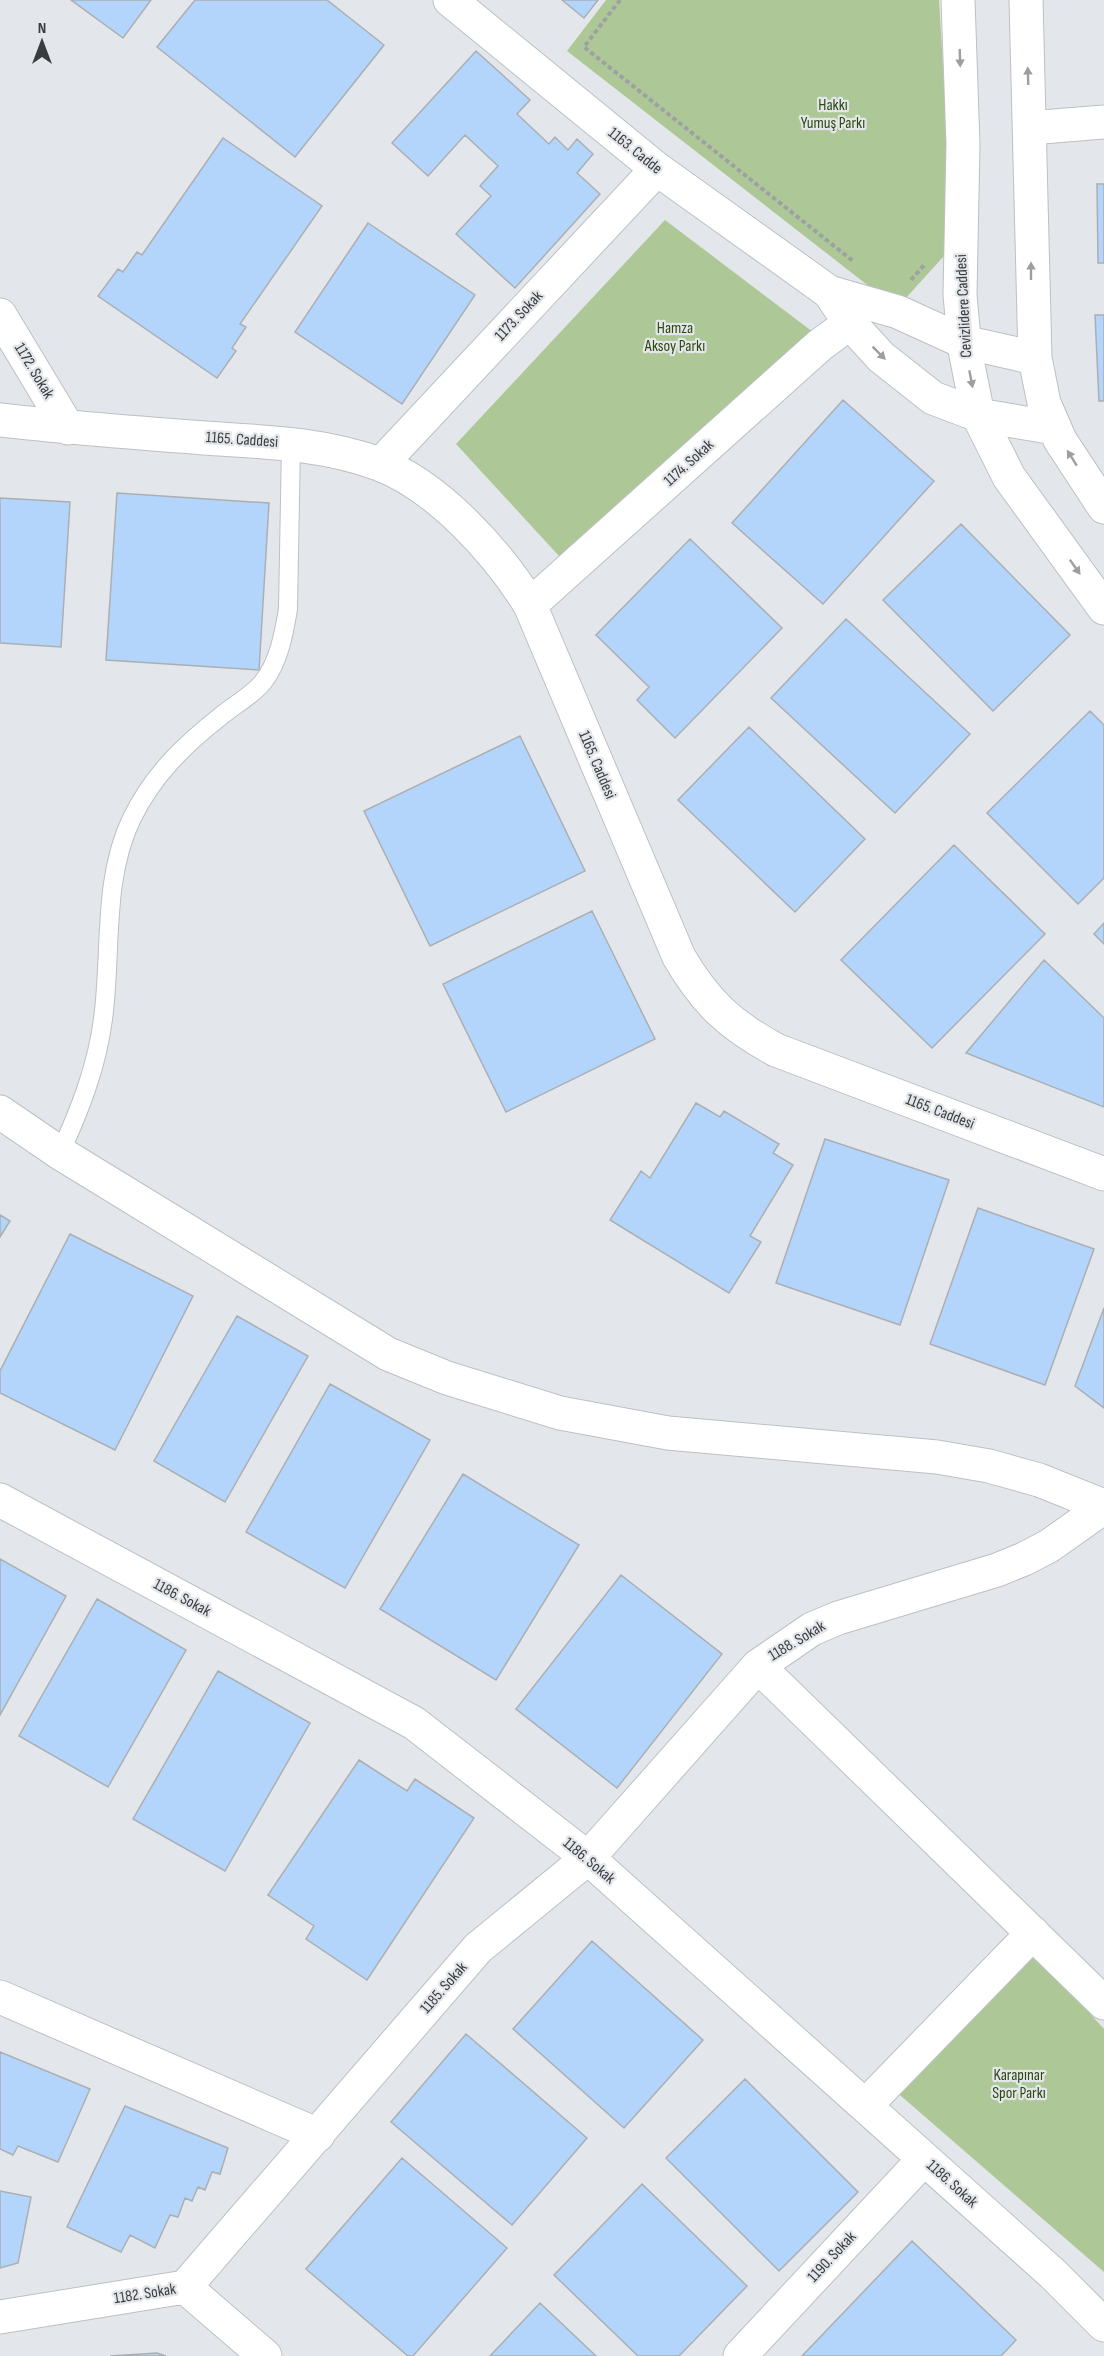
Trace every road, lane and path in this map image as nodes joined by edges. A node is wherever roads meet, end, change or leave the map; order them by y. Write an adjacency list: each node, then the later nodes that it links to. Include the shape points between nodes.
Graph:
1 (450, 0): 7 (street, 1163. Cadde)
2 (620, 0): 9 (path, via 584,47)
3 (958, 0): 14 (street, Cevizlidere Caddesi, one-way to 14, via 963,144 960,295)
4 (1026, 0): 6 (street, one-way to 4)
5 (1104, 122): 6 (street)
6 (1030, 128): 15 (street, one-way to 6)
7 (657, 168): 11 (street, 1163. Cadde); 21 (street, 1173. Sokak)
8 (930, 260): 10 (path)
9 (859, 267)
10 (909, 281)
11 (829, 292): 13 (street, 1163. Cadde); 14 (street, 1163. Cadde, via 898,312)
12 (0, 315): 18 (street, 1172. Sokak)
13 (850, 323): 16 (street, 1163. Cadde, one-way to 16, via 881,357 933,398); 23 (street, 1174. Sokak, via 811,353)
14 (964, 342): 15 (street, 1163. Cadde); 16 (street, Cevizlidere Caddesi, one-way to 16)
15 (1035, 358): 19 (street, via 1044,403)
16 (978, 415): 19 (street, 1163. Cadde); 24 (street, Cevizlidere Caddesi, one-way to 24, via 1009,477)
17 (0, 420): 18 (street, 1165. Caddesi)
18 (68, 428): 20 (street, 1165. Caddesi)
19 (1055, 428): 22 (street, one-way to 19)
20 (291, 444): 21 (street, 1165. Caddesi); 26 (lane, via 288,609 283,635 263,682 176,753 131,819 114,872 103,1021 90,1078)
21 (381, 464): 23 (street, 1165. Caddesi, via 412,481 469,530 513,578)
22 (1104, 507)
23 (530, 605): 27 (street, 1165. Caddesi, via 679,957 715,1009 741,1031 776,1050)
24 (1104, 608)
25 (0, 1112): 26 (street)
26 (60, 1153): 29 (street, via 388,1354 507,1399 614,1424 668,1432 937,1457 989,1466 1039,1480)
27 (1104, 1174)
28 (0, 1500): 31 (street, 1186. Sokak, via 414,1723)
29 (1104, 1507): 30 (street, 1188. Sokak, via 1024,1559 838,1618 803,1635)
30 (758, 1666): 31 (street, 1188. Sokak); 32 (street)
31 (588, 1858): 35 (street, 1186. Sokak); 36 (street, 1185. Sokak, via 478,1948)
32 (1033, 1933): 34 (street); 35 (street)
33 (0, 1997): 36 (street)
34 (1104, 2003)
35 (865, 2106): 37 (street, 1186. Sokak)
36 (318, 2135): 38 (street, 1185. Sokak)
37 (924, 2159): 40 (street, 1186. Sokak); 42 (street, 1190. Sokak)
38 (185, 2287): 39 (street, 1182. Sokak); 41 (street, 1182. Sokak)
39 (0, 2317)
40 (1104, 2325)
41 (265, 2356)
42 (740, 2356)

